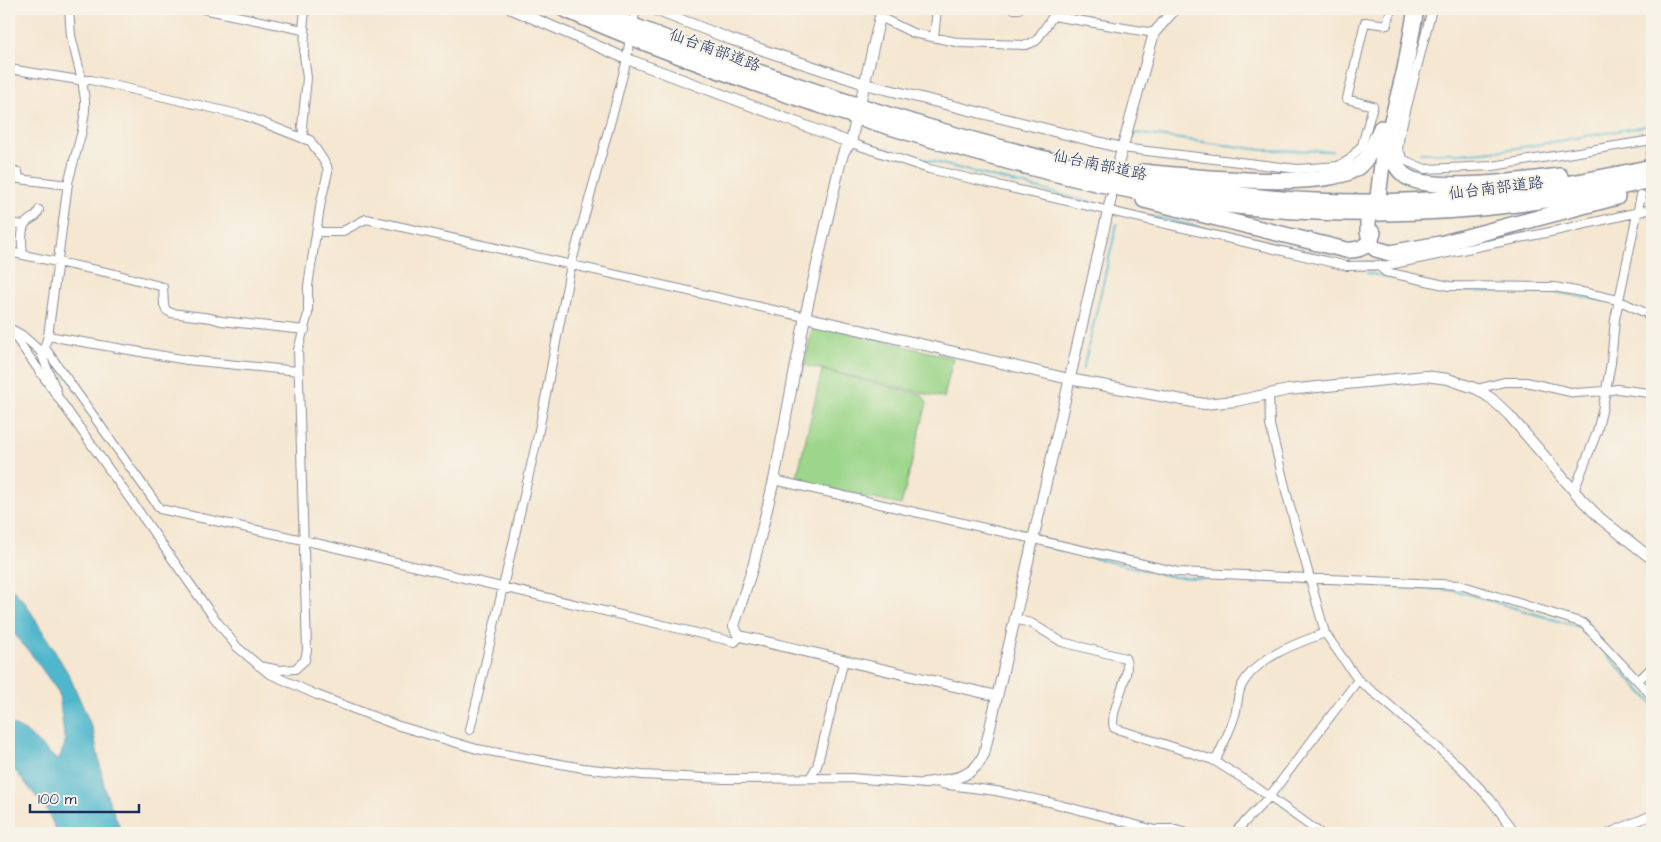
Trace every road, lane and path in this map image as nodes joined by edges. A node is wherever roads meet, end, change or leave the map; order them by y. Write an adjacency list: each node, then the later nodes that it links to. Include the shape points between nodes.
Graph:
1 (69, 9): 25 (street, via 72,42)
2 (203, 9): 19 (street)
3 (306, 9): 19 (street)
4 (512, 9): 23 (street)
5 (564, 9): 40 (highway, 仙台南部道路, via 748,81 836,111 1012,163)
6 (591, 9): 34 (highway, 仙台南部道路, via 766,75)
7 (636, 9): 18 (street)
8 (653, 9): 26 (street, via 730,39)
9 (937, 9): 21 (street)
10 (1014, 9): 11 (street)
11 (1019, 9)
12 (1175, 9): 20 (street)
13 (1391, 9): 35 (street, via 1387,25 1365,22 1348,99 1373,106 1362,145 1344,163 1298,169)
14 (1406, 9): 29 (highway)
15 (1416, 9): 29 (highway, via 1405,69)
16 (1432, 9): 31 (street, via 1400,134 1398,150 1404,160 1425,169 1493,166)
17 (879, 13): 21 (street, via 913,33); 26 (street)
18 (634, 19)
19 (303, 30): 30 (street, via 307,83 302,126 304,137)
20 (1154, 33): 21 (street, via 1053,16 1036,41 1026,45 961,43); 35 (street)
21 (934, 37)
22 (629, 43): 23 (street)
23 (627, 59): 32 (street); 57 (street)
24 (9, 69): 25 (street)
25 (82, 80): 30 (street, via 246,116); 41 (street, via 84,123)
26 (865, 84): 27 (street); 35 (street)
27 (861, 100)
28 (855, 123): 32 (street)
29 (1385, 129): 34 (highway, via 1358,168 1345,175 1309,180 1171,175); 37 (highway, via 1391,158 1405,176 1430,183 1499,183); 43 (highway)
30 (310, 140): 52 (street, via 328,172)
31 (1652, 140)
32 (851, 143): 47 (street, via 929,169); 61 (street, via 840,164)
33 (1652, 147): 37 (street)
34 (1001, 148): 37 (highway, 仙台南部道路, via 1162,184 1225,194 1324,201 1414,201 1500,194 1562,186)
35 (1122, 148): 36 (street)
36 (1118, 164)
37 (1651, 164)
38 (18, 172): 41 (street, via 19,179)
39 (1652, 180): 40 (highway, 仙台南部道路, via 1588,194 1494,208 1411,214 1224,205)
40 (1091, 182): 53 (highway, via 1156,204 1329,247 1354,251)
41 (68, 186): 56 (street)
42 (1647, 191): 48 (street); 53 (highway, via 1410,251 1382,252)
43 (1375, 196)
44 (1111, 198): 47 (street)
45 (1652, 209): 48 (street)
46 (39, 210): 51 (street)
47 (1108, 212): 58 (street, via 1347,266); 67 (street)
48 (1637, 213): 58 (street); 59 (street)
49 (1372, 221): 53 (highway)
50 (9, 223): 51 (street)
51 (24, 225): 55 (street)
52 (317, 232): 57 (street, via 341,232 366,219); 63 (street)
53 (1370, 241)
54 (9, 252): 55 (street)
55 (23, 255): 56 (street)
56 (57, 262): 63 (street, via 163,287 164,305 171,313); 64 (street)
57 (571, 265): 61 (street); 79 (street, via 538,435)
58 (1377, 265): 59 (street, via 1386,272 1449,286 1554,288)
59 (1618, 300): 60 (street); 69 (street)
60 (1652, 316)
61 (805, 317): 67 (street); 73 (street)
62 (9, 328): 65 (street); 72 (street)
63 (305, 330): 66 (street, via 298,350)
64 (48, 336): 65 (street); 66 (street, via 187,360)
65 (43, 351): 72 (street); 76 (street, via 160,509)
66 (298, 371): 76 (street)
67 (1069, 378): 70 (street, via 1204,404); 75 (street)
68 (1477, 389): 69 (street, via 1504,382 1526,382 1575,393); 70 (street, via 1448,379 1425,376); 74 (street, via 1510,415)
69 (1606, 391): 71 (street, via 1617,388); 74 (street, via 1597,432)
70 (1269, 394): 78 (street, via 1270,425)
71 (1652, 396)
72 (59, 399): 84 (street, via 212,616)
73 (774, 480): 75 (street); 82 (street, via 754,563 734,626)
74 (1574, 490): 77 (street, via 1601,519)
75 (1033, 538): 78 (street, via 1178,572); 80 (street)
76 (303, 540): 79 (street); 84 (street, via 305,660 296,669)
77 (1652, 559)
78 (1311, 582): 81 (street); 87 (street, via 1460,585 1583,623)
79 (503, 588): 82 (street, via 734,642); 90 (street)
80 (1017, 620): 88 (street); 91 (street, via 1031,623 1062,642 1125,658 1128,665 1114,714 1114,728)
81 (1325, 633): 86 (street); 91 (street, via 1290,645 1247,677 1235,715 1217,758)
82 (740, 636): 83 (street)
83 (844, 660): 88 (street); 92 (street, via 817,766)
84 (258, 667): 92 (street, via 289,684 396,725 495,752 642,775 724,779)
85 (1652, 667): 87 (street)
86 (1358, 680): 94 (street); 101 (street, via 1461,768)
87 (1638, 680): 89 (street)
88 (997, 696): 93 (street, via 980,764 961,777)
89 (1652, 696)
90 (470, 730)
91 (1213, 760): 94 (street)
92 (810, 778): 93 (street)
93 (924, 783): 96 (street, via 954,785 1049,802)
94 (1269, 797): 99 (street); 100 (street)
95 (1652, 815): 102 (street)
96 (1157, 830): 97 (street); 98 (street)
97 (1166, 833)
98 (1187, 833)
99 (1234, 833)
100 (1320, 833)
101 (1516, 833)
102 (1609, 833)

